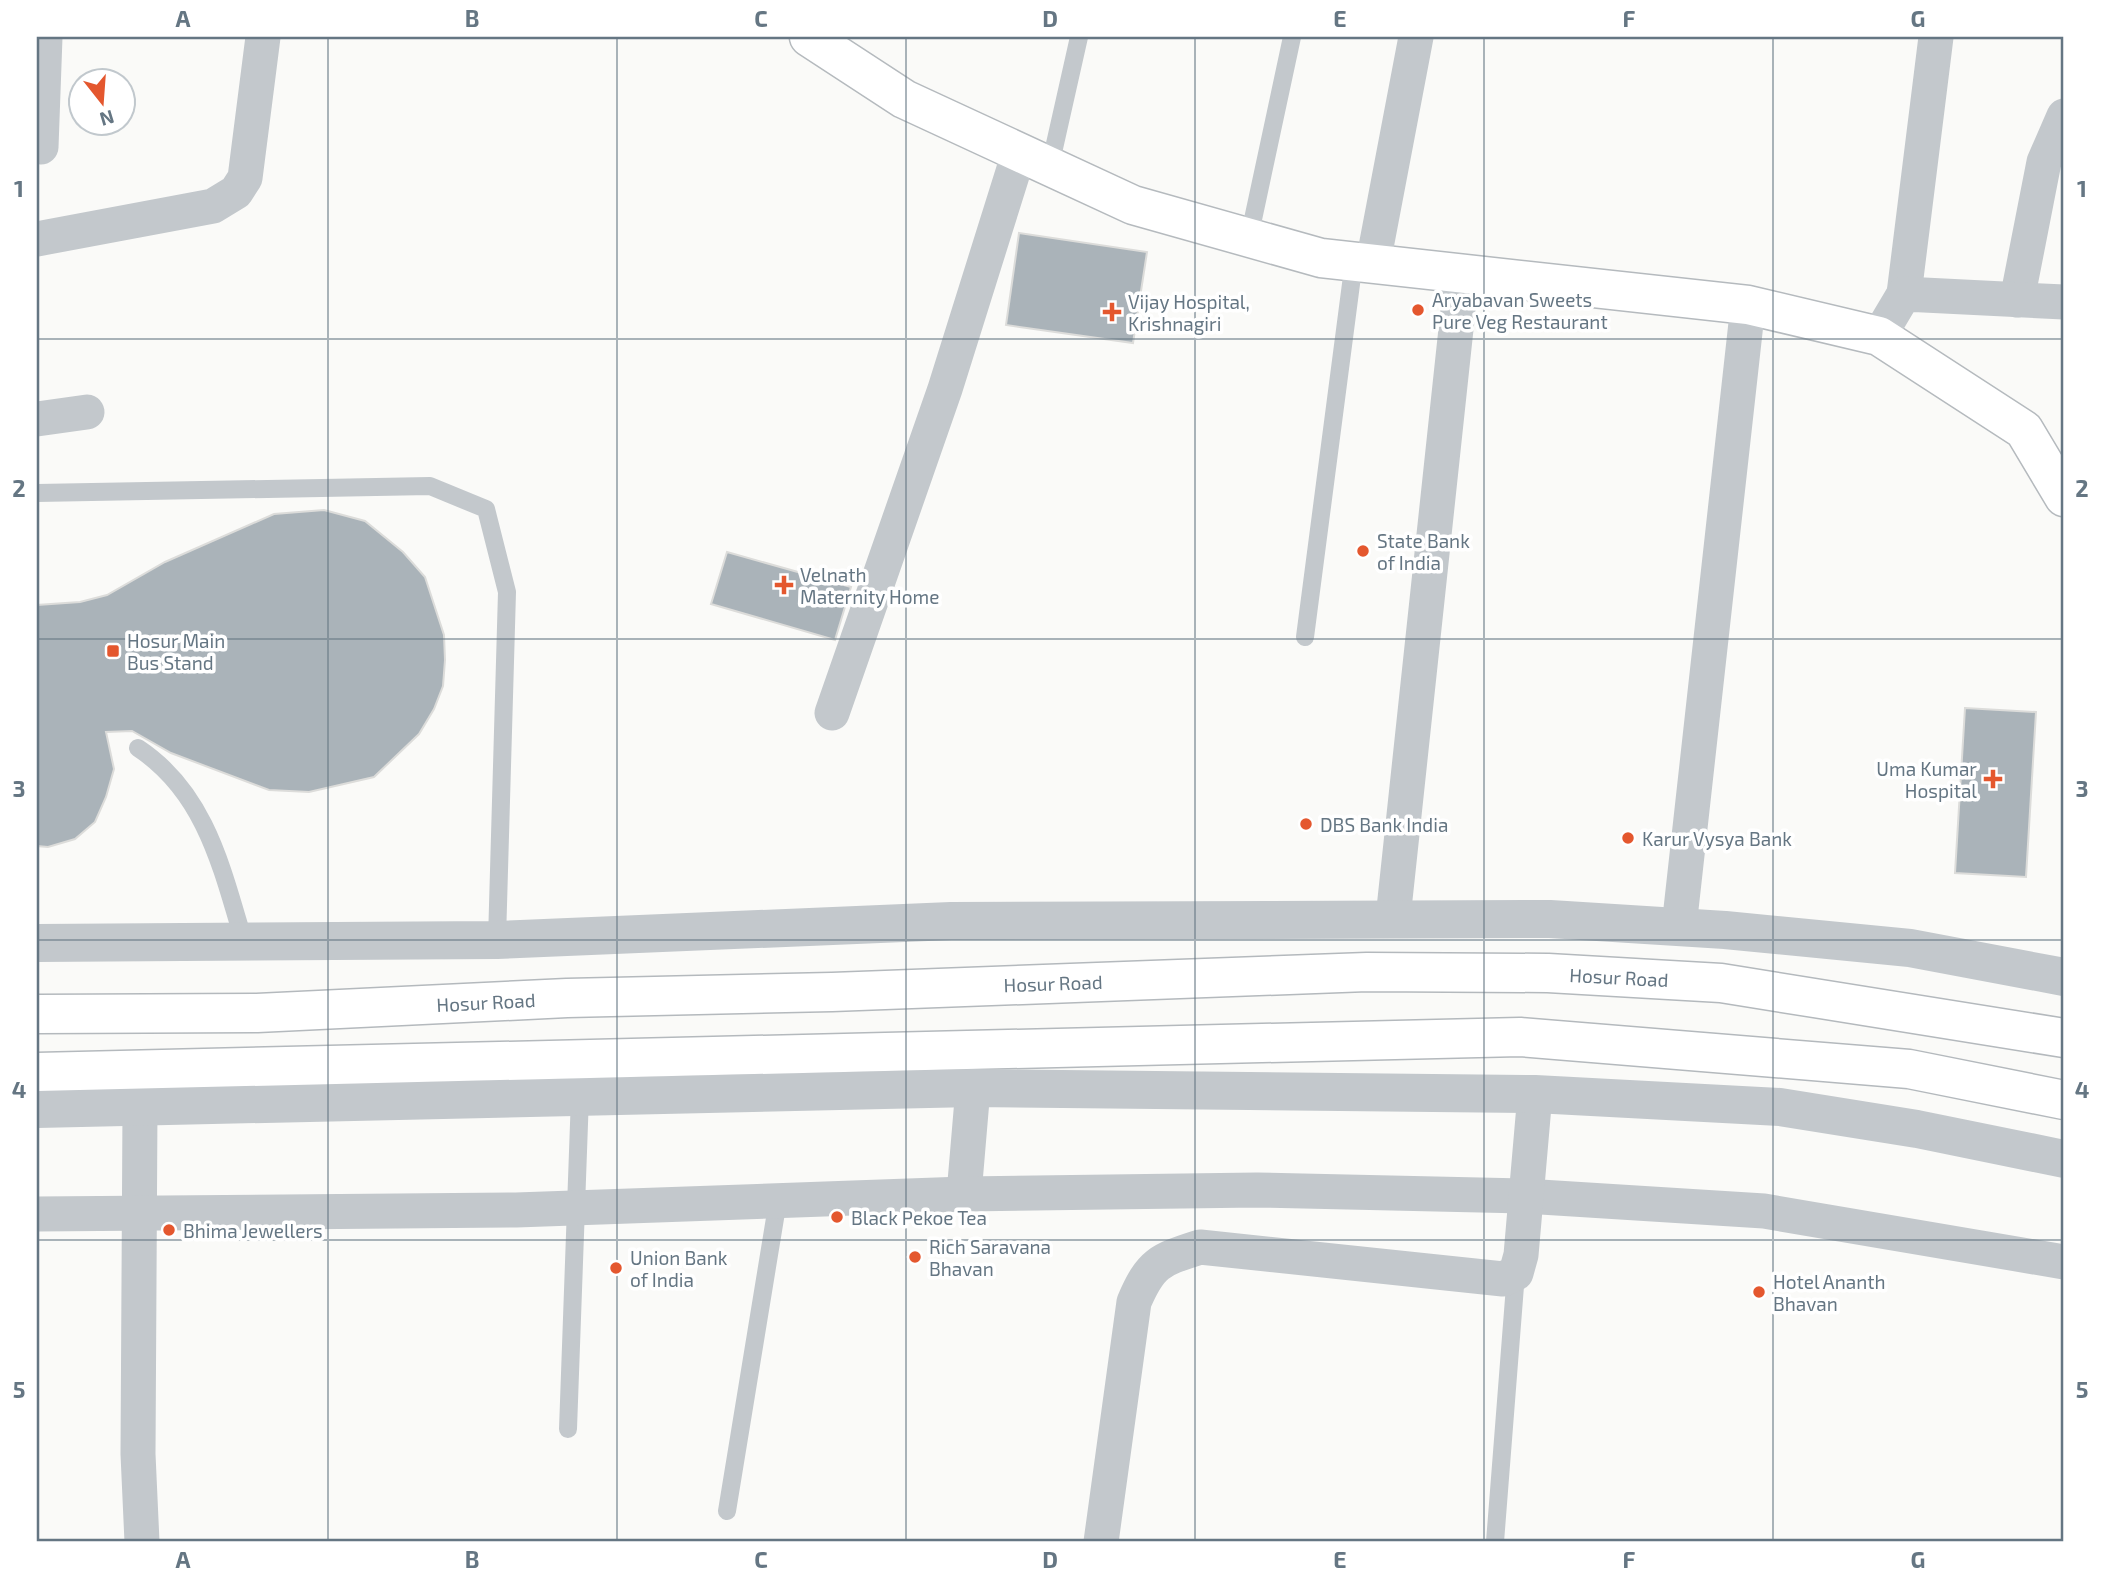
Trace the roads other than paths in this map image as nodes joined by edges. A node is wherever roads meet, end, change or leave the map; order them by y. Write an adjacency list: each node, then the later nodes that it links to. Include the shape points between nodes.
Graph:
1 (45, 37): 9 (street)
2 (263, 37): 12 (street, via 245,178 236,192 213,206)
3 (809, 37): 10 (main road, via 904,99)
4 (1079, 37): 10 (lane)
5 (1292, 37): 11 (lane)
6 (1416, 37): 13 (street)
7 (1936, 37): 15 (street)
8 (2064, 116): 16 (street, via 2044,162)
9 (41, 147)
10 (1034, 160): 11 (main road, via 1133,205); 25 (street, via 945,389)
11 (1249, 237): 13 (main road, via 1321,258)
12 (37, 239)
13 (1364, 262): 14 (main road); 24 (lane)
14 (1462, 273): 18 (main road); 27 (street)
15 (1904, 294): 16 (street); 19 (street)
16 (2017, 300): 17 (street)
17 (2064, 302)
18 (1748, 305): 19 (main road); 28 (street)
19 (1878, 335): 23 (main road, via 2024,430)
20 (87, 412): 21 (street)
21 (37, 419)
22 (37, 493): 29 (lane, via 430,486 486,509 507,592)
23 (2064, 497)
24 (1306, 637)
25 (832, 713)
26 (138, 748): 30 (lane, via 184,793 212,837)
27 (1393, 918): 28 (street, via 1550,919); 29 (street, via 951,920)
28 (1679, 927): 32 (street, via 1910,948)
29 (497, 940): 30 (street)
30 (244, 942): 31 (street)
31 (37, 943)
32 (2064, 977)
33 (37, 1014): 34 (main road, Hosur Road, via 257,1013 567,998 1367,972 1721,983)
34 (2064, 1038)
35 (37, 1072): 39 (main road, via 1520,1037 1909,1069)
36 (973, 1088): 37 (street); 38 (street); 43 (street)
37 (1535, 1094): 42 (street, via 1780,1107); 44 (street)
38 (580, 1096): 40 (street); 46 (lane)
39 (2064, 1100)
40 (140, 1107): 41 (street); 48 (street)
41 (37, 1109)
42 (2064, 1159)
43 (964, 1194): 44 (street, via 1257,1190); 45 (street)
44 (1524, 1196): 49 (street, via 1764,1211); 50 (street)
45 (778, 1200): 46 (street); 52 (lane)
46 (576, 1208): 48 (street); 51 (lane)
47 (37, 1214): 48 (street)
48 (140, 1214): 53 (street)
49 (2064, 1262)
50 (1516, 1273): 54 (street, via 1503,1279 1200,1247 1164,1259 1145,1275 1133,1302); 55 (lane)
51 (568, 1429)
52 (727, 1511)
53 (142, 1542)
54 (1101, 1542)
55 (1495, 1542)

